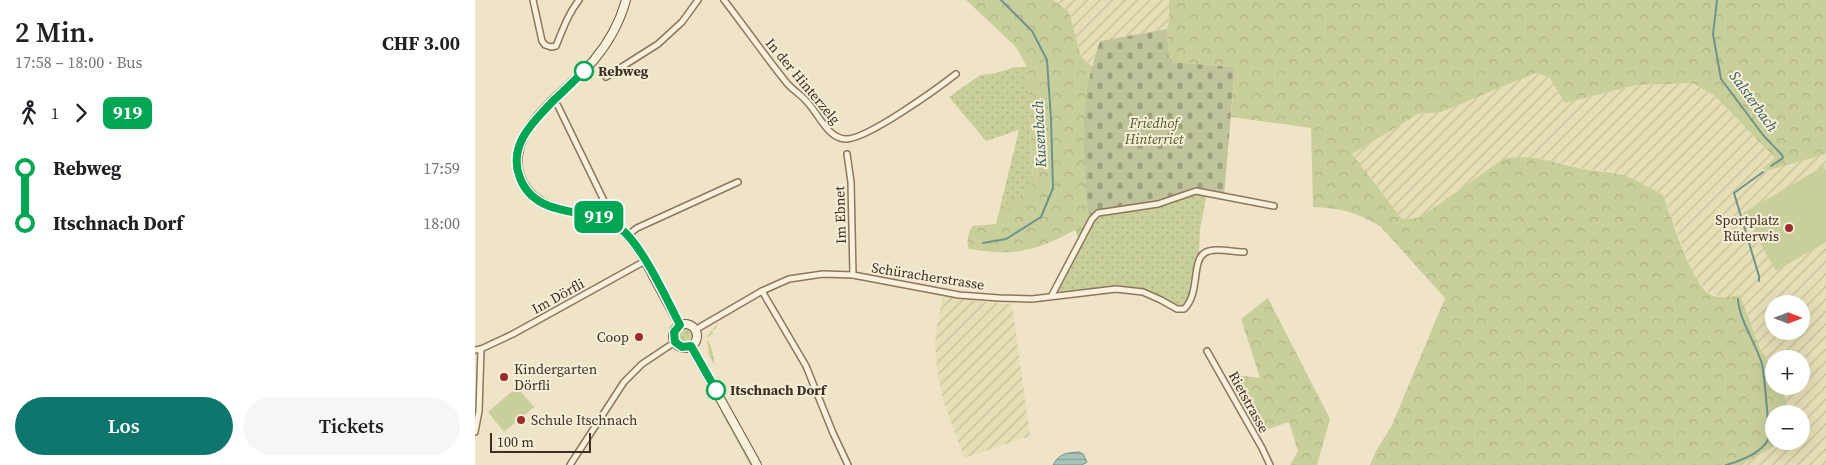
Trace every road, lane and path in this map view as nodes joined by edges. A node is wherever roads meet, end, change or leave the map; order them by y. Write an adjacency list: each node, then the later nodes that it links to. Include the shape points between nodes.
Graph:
1 (533, 0): 2 (street, via 542,40 551,47 556,46 562,27)
2 (579, 0)
3 (626, 0): 8 (main road, via 620,19 601,51)
4 (698, 0): 7 (street, via 682,22 658,44)
5 (724, 0): 6 (street, In der Hinterzelg, via 787,84 808,102 834,135 844,139 856,138 876,127 935,91)
6 (956, 74)
7 (606, 77)
8 (554, 101): 12 (street, via 608,209); 12 (main road, via 522,138 517,160 521,181 539,201)
9 (847, 154): 16 (street, Im Ebnet, via 851,182)
10 (738, 182): 13 (street)
11 (1274, 206): 18 (street, via 1196,191 1158,204 1102,211 1092,219)
12 (608, 221): 13 (main road)
13 (628, 235): 15 (main road)
14 (1244, 252): 18 (street, Schüracherstrasse, via 1210,250 1203,253 1197,264 1192,297 1184,309 1177,309 1143,292 1116,289)
15 (645, 261): 19 (main road); 23 (street, Im Dörfli, via 513,334)
16 (853, 275): 17 (street, Schüracherstrasse, via 823,274 789,279); 18 (street, Schüracherstrasse, via 959,295 1032,299)
17 (762, 291): 20 (street, Schüracherstrasse); 28 (street, via 806,366)
18 (1052, 295)
19 (680, 325): 20 (main road, via 688,324); 21 (main road, via 674,332)
20 (695, 330): 22 (main road, via 697,339)
21 (675, 342): 22 (main road, via 682,347); 26 (street, via 642,364 624,382)
22 (691, 346): 27 (main road)
23 (478, 349): 25 (street, via 479,410)
24 (1207, 351): 29 (street, Rietstrasse)
25 (475, 432)
26 (570, 465)
27 (757, 465)
28 (848, 465)
29 (1269, 465)

